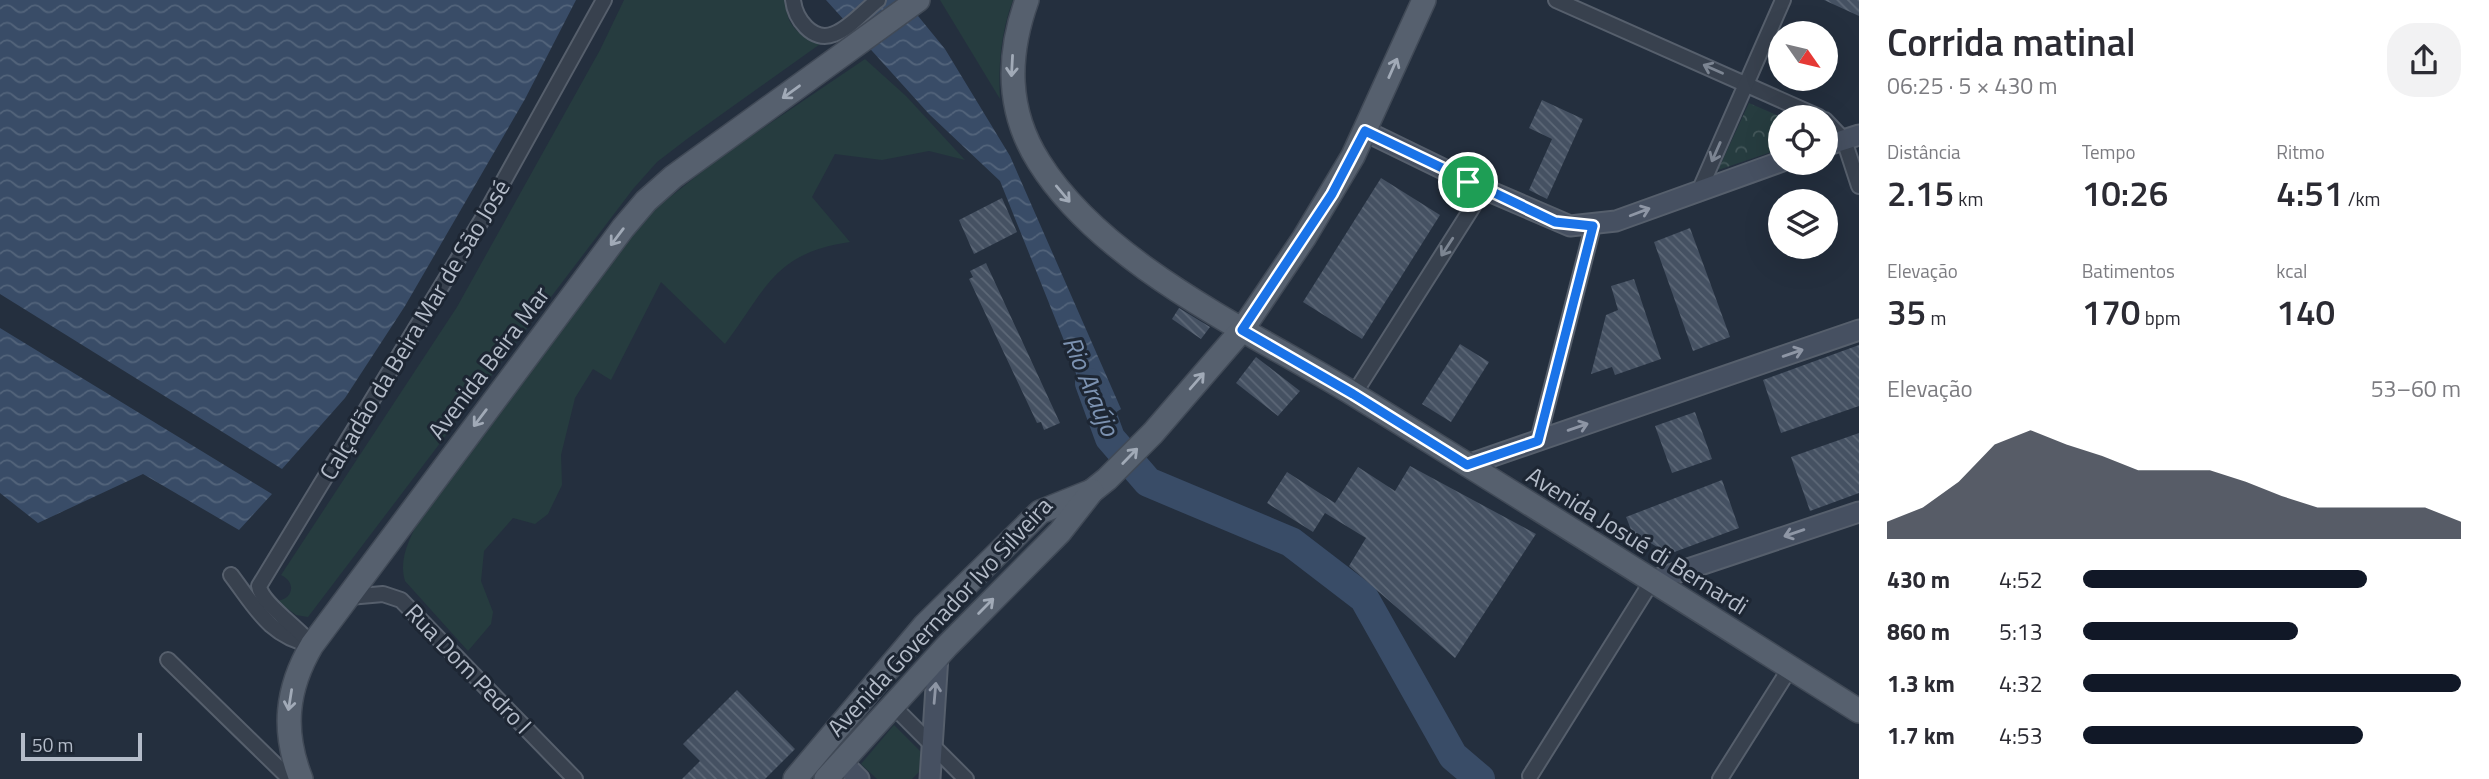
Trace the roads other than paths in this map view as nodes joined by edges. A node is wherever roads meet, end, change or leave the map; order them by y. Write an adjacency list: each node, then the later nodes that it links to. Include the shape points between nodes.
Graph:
1 (604, 0): 29 (street, Calçadão da Beira Mar de São José, via 483,218 259,586 265,601)
2 (793, 0): 9 (street, via 799,21)
3 (878, 0): 9 (street)
4 (918, 0): 9 (main road, Avenida Beira Mar)
5 (1027, 0): 19 (main road, Avenida Josué di Bernardi, one-way to 19, via 1017,29 1012,85 1026,137 1039,162 1075,208 1102,232)
6 (1424, 0): 12 (main road, one-way to 6)
7 (1556, 0): 10 (street, one-way to 7)
8 (1783, 0): 10 (street)
9 (840, 43): 28 (main road, Avenida Beira Mar, one-way to 28, via 646,201)
10 (1746, 83): 11 (street); 16 (street, one-way to 16)
11 (1793, 105)
12 (1365, 131): 17 (street); 19 (main road, via 1332,194)
13 (1843, 140): 15 (street)
14 (1768, 166): 16 (street)
15 (1859, 186)
16 (1700, 189): 18 (street, one-way to 16)
17 (1484, 190): 18 (street, via 1555,222); 21 (street, one-way to 21)
18 (1593, 226): 22 (street)
19 (1242, 330): 21 (main road, Avenida Josué di Bernardi); 24 (main road, one-way to 19, via 1153,433)
20 (1859, 330): 22 (street, one-way to 20)
21 (1353, 394): 23 (main road, Avenida Josué di Bernardi)
22 (1538, 441): 23 (street)
23 (1467, 465): 27 (main road, Avenida Josué di Bernardi)
24 (1099, 485): 30 (main road, Avenida Governador Ivo Silveira, one-way to 24, via 1060,533); 35 (main road, Avenida Governador Ivo Silveira, via 1040,512 925,625)
25 (1859, 512): 27 (street, one-way to 27)
26 (231, 575): 29 (street, via 277,632)
27 (1652, 581): 32 (main road, Avenida Josué di Bernardi); 39 (street)
28 (346, 598): 29 (main road, Avenida Beira Mar); 40 (street, Rua Dom Pedro I, via 383,594 401,600)
29 (312, 645): 38 (main road, Avenida Beira Mar, one-way to 38, via 291,688 288,736)
30 (939, 656): 33 (main road, Avenida Governador Ivo Silveira); 36 (street, one-way to 30)
31 (168, 660): 38 (street, via 269,758)
32 (1790, 667): 34 (main road, Avenida Josué di Bernardi); 45 (street)
33 (892, 705): 36 (street); 37 (main road, Avenida Governador Ivo Silveira)
34 (1856, 707)
35 (824, 745): 37 (main road); 41 (main road, Avenida Governador Ivo Silveira)
36 (932, 746): 43 (street); 44 (street)
37 (833, 770): 42 (street)
38 (295, 773)
39 (1530, 776)
40 (575, 779)
41 (795, 779)
42 (859, 779)
43 (930, 779)
44 (966, 779)
45 (1720, 779)

